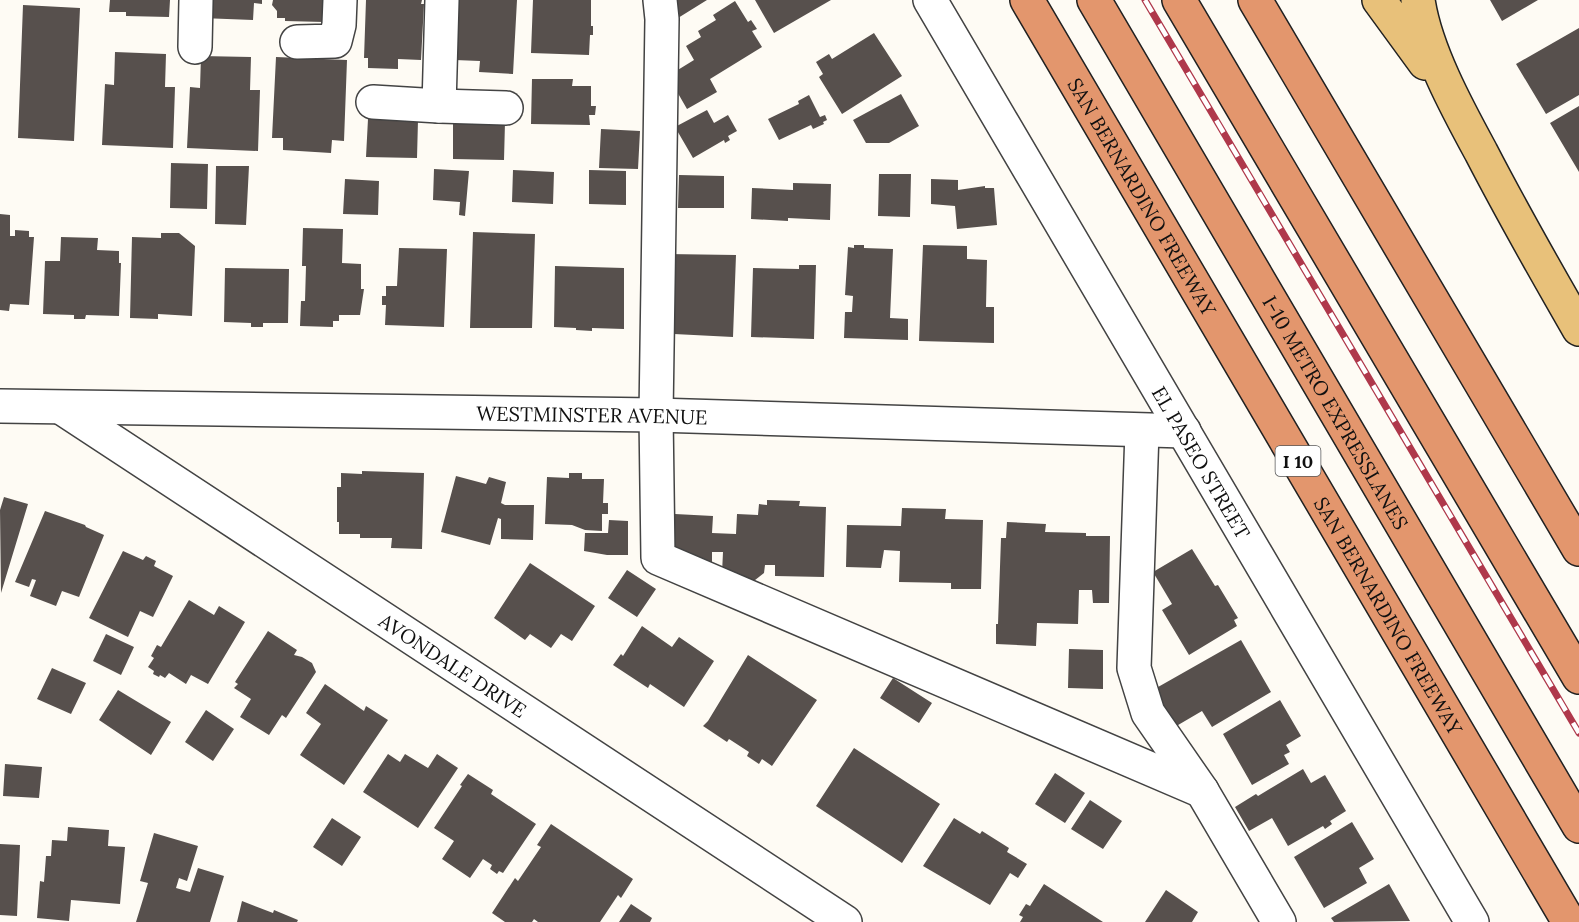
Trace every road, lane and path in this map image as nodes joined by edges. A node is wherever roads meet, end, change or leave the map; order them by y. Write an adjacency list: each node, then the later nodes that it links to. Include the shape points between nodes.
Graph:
1 (196, 0): 13 (street)
2 (340, 0): 12 (street, via 335,41)
3 (442, 0): 16 (street)
4 (660, 0): 21 (street)
5 (930, 0): 23 (street, EL PASEO STREET)
6 (1027, 0): 31 (highway, SAN BERNARDINO FREEWAY / I 10)
7 (1094, 0): 27 (highway, I-10 METRO EXPRESSLANES)
8 (1179, 0): 25 (highway)
9 (1255, 0): 24 (highway)
10 (1379, 0): 14 (main road)
11 (1417, 7): 14 (main road)
12 (297, 42)
13 (195, 47)
14 (1453, 100): 18 (main road)
15 (373, 102): 16 (street)
16 (439, 106): 17 (street)
17 (506, 108)
18 (1579, 329)
19 (0, 406): 20 (street, WESTMINSTER AVENUE)
20 (62, 408): 21 (street, WESTMINSTER AVENUE); 28 (street, AVONDALE DRIVE)
21 (656, 415): 22 (street, WESTMINSTER AVENUE); 26 (street, via 657,558)
22 (1142, 431): 23 (street, WESTMINSTER AVENUE); 26 (street, via 1134,668 1148,713)
23 (1184, 431): 30 (street, EL PASEO STREET)
24 (1579, 549)
25 (1579, 677)
26 (1202, 791): 29 (street)
27 (1579, 826)
28 (845, 922)
29 (1278, 922)
30 (1472, 922)
31 (1569, 922)

